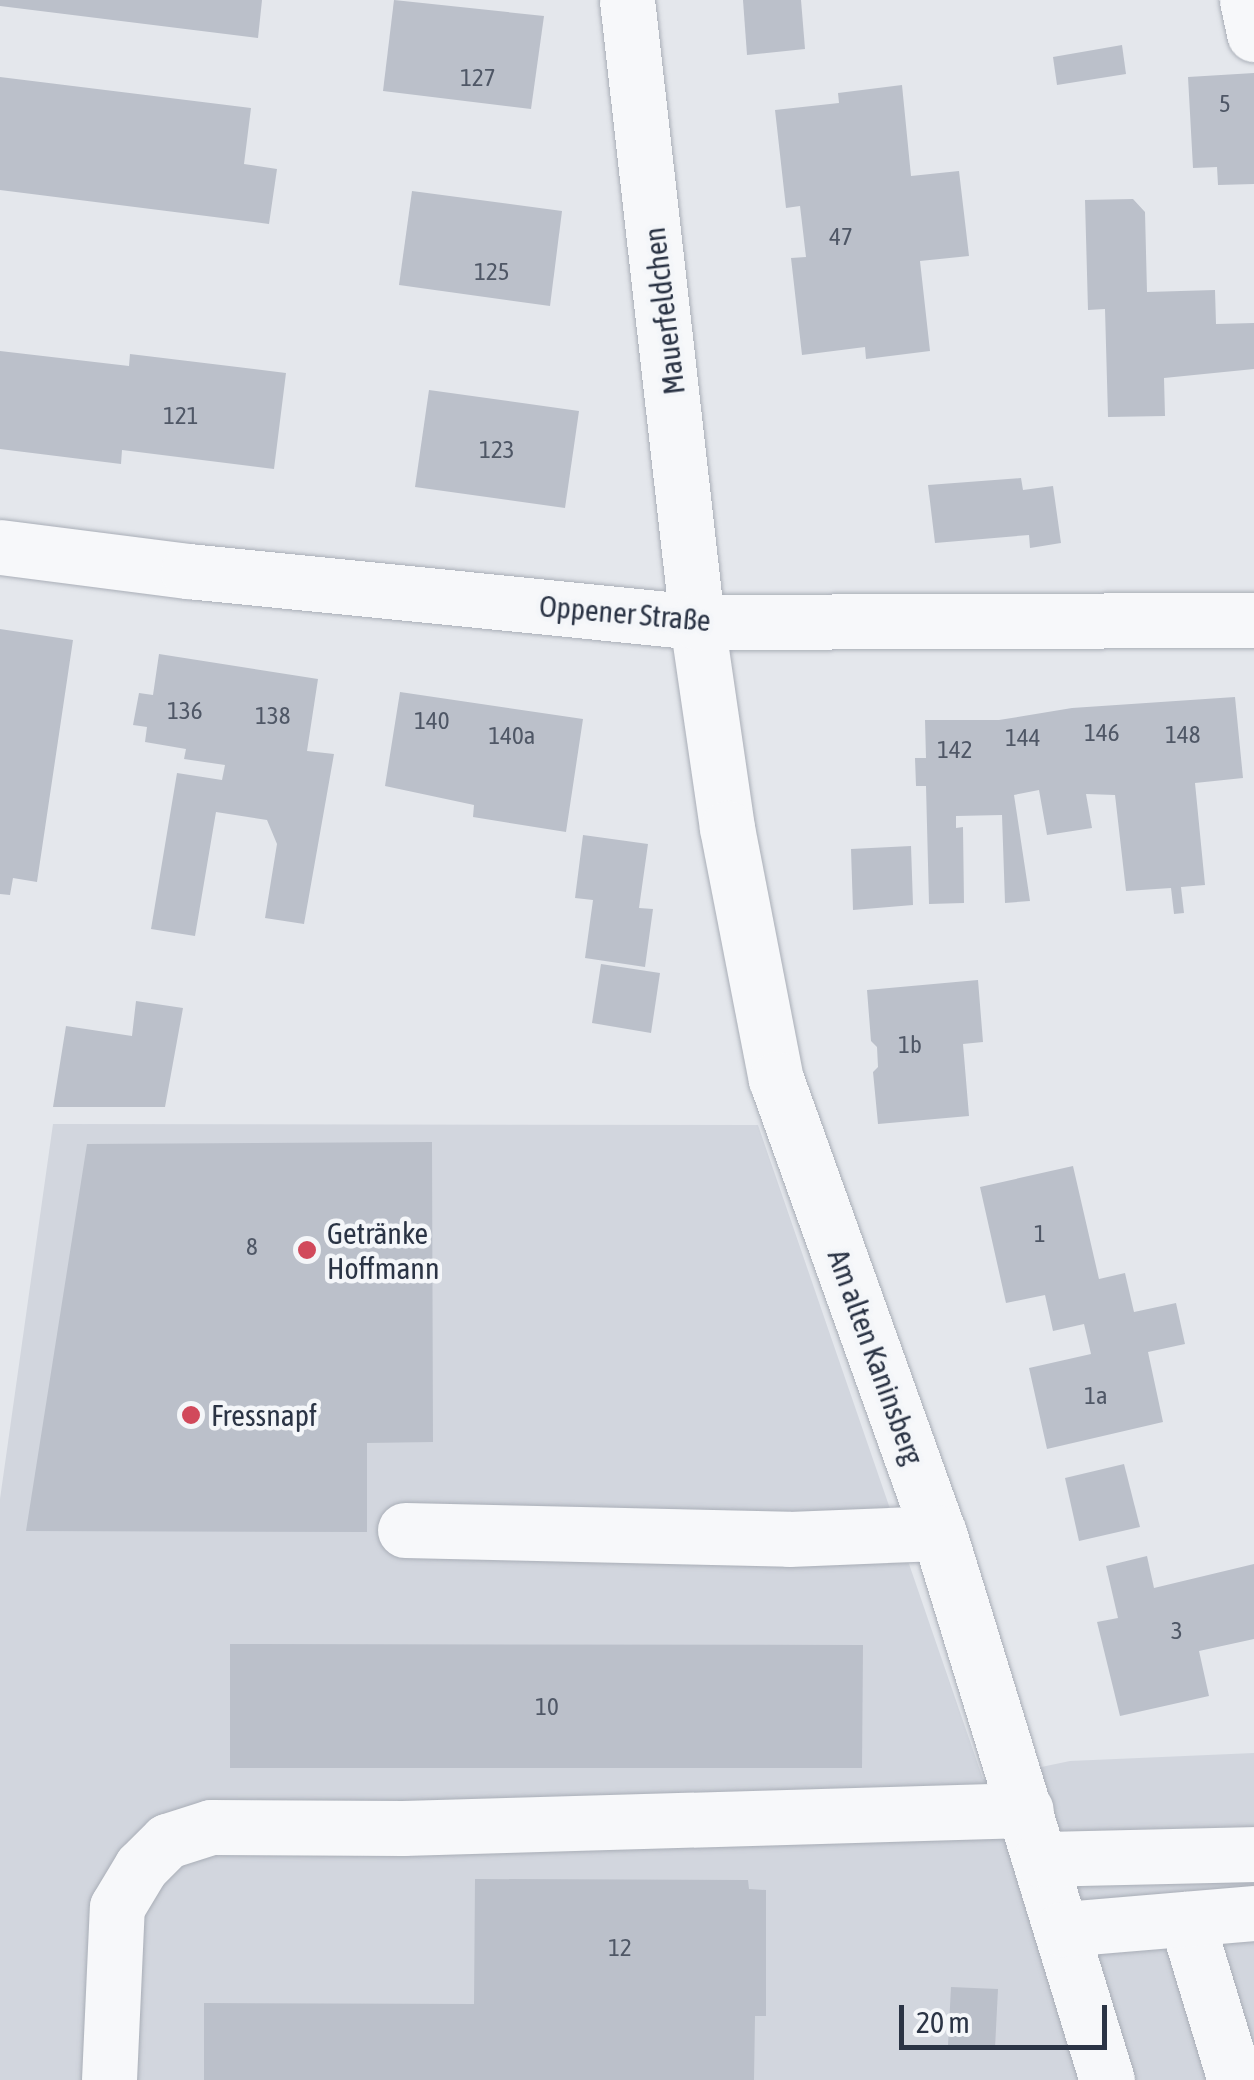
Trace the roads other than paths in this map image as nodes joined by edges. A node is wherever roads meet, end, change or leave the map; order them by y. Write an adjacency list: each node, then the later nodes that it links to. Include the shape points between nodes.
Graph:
1 (628, 0): 4 (street, Mauerfeldchen)
2 (0, 547): 4 (street, Oppener Straße)
3 (1254, 620): 4 (street, Oppener Straße)
4 (697, 622): 6 (street, Am alten Kaninsberg, via 776,1079)
5 (405, 1530): 6 (street, via 770,1538)
6 (939, 1532): 7 (street, Am alten Kaninsberg)
7 (1034, 1834): 8 (street); 11 (street, Am alten Kaninsberg); 12 (street, via 212,1827 166,1841 117,1907)
8 (1254, 1854)
9 (1254, 1913): 10 (street)
10 (1186, 1919): 11 (street); 14 (street)
11 (1063, 1930): 13 (street, Am alten Kaninsberg)
12 (108, 2080)
13 (1107, 2080)
14 (1235, 2080)

